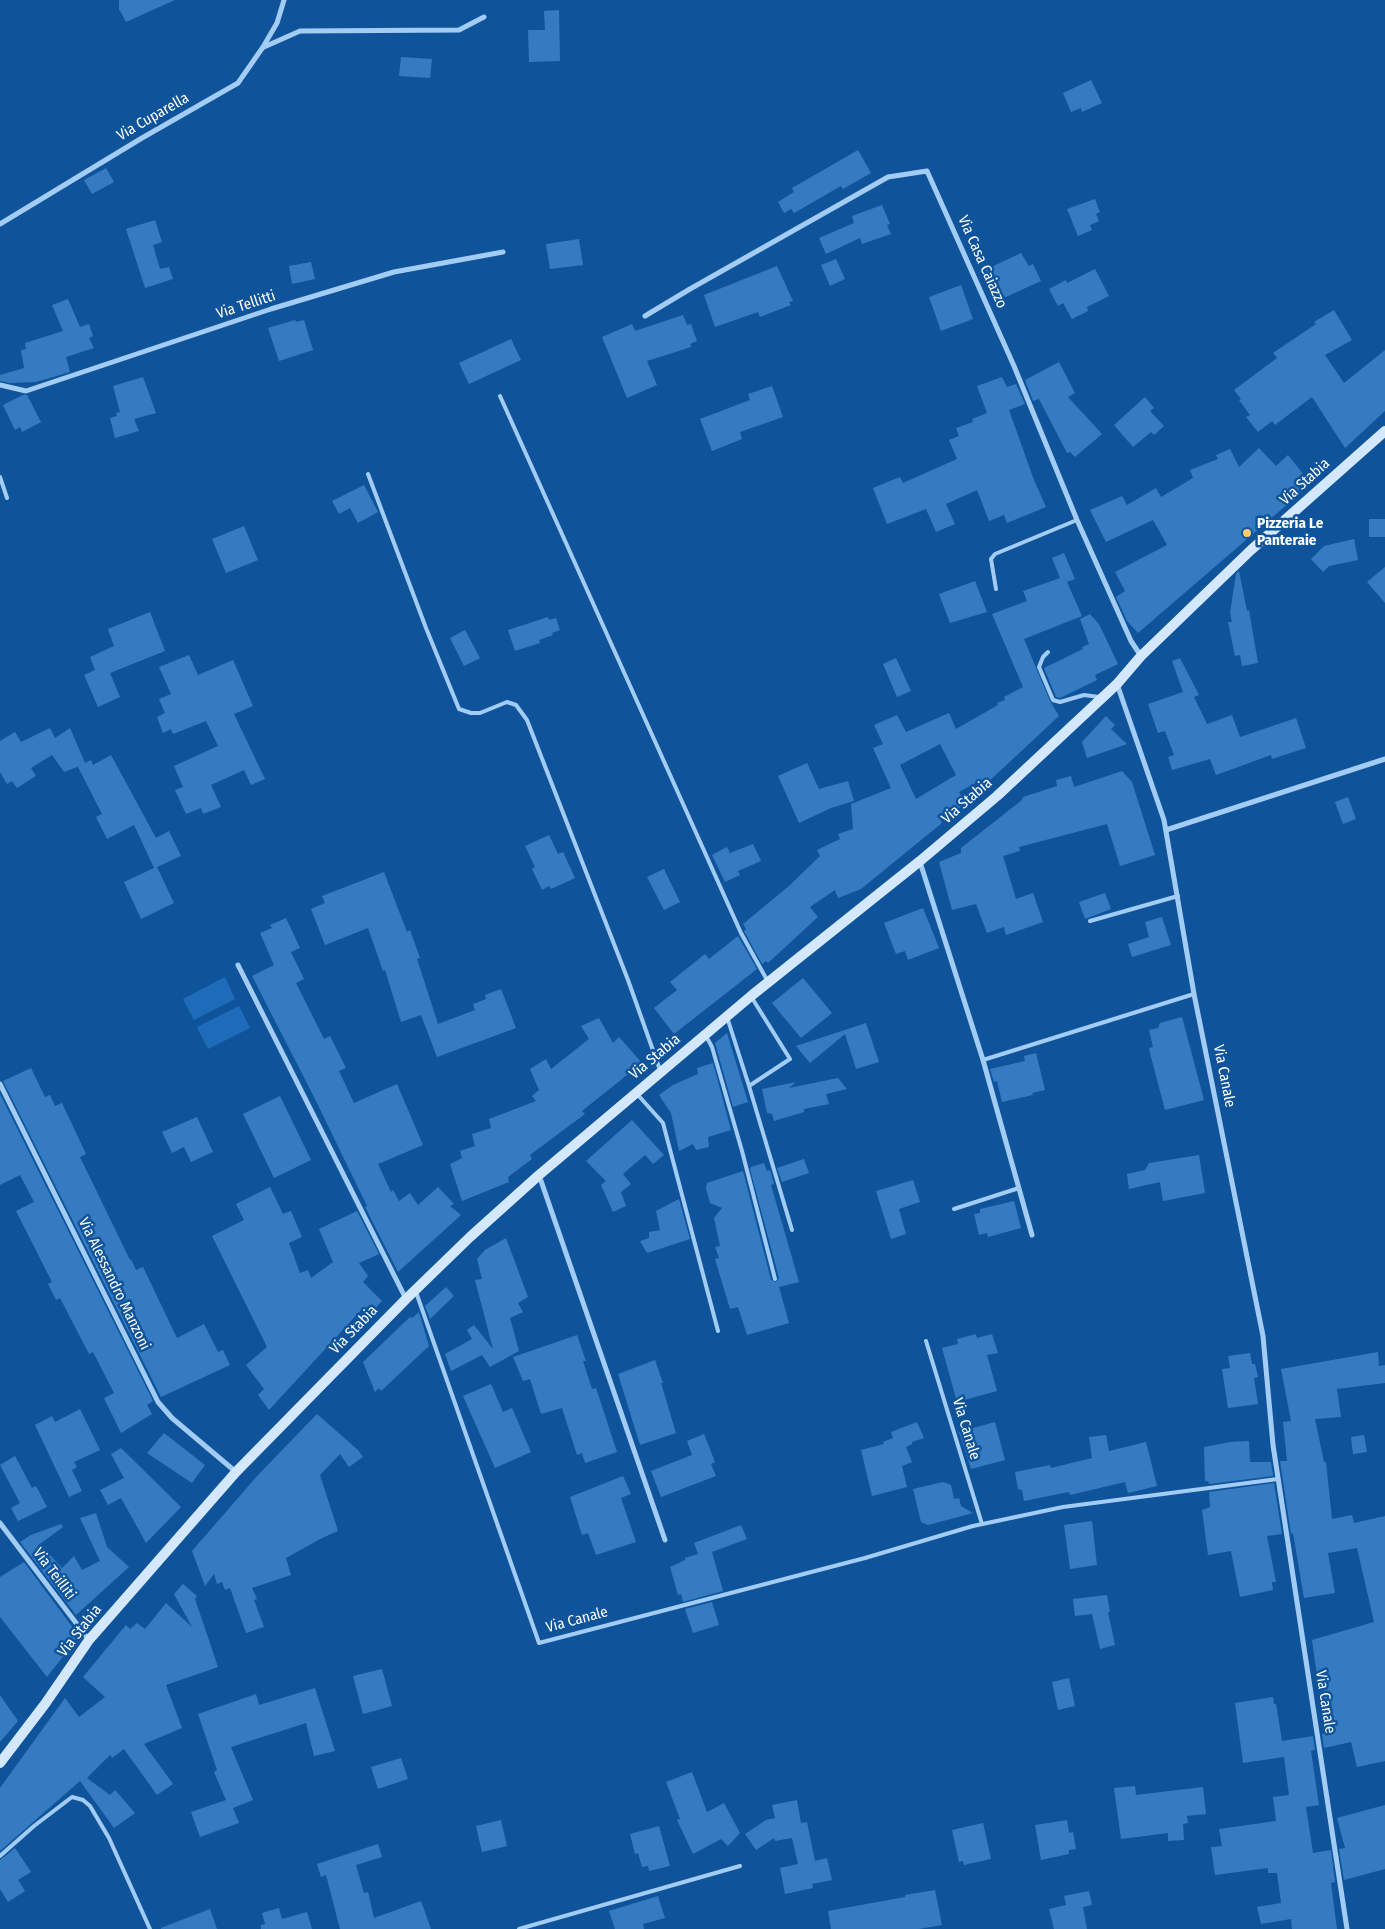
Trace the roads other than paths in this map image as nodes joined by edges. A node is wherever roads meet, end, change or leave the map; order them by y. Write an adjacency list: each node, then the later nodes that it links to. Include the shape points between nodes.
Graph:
1 (284, 0): 3 (street, Via Cuparella, via 277,23)
2 (484, 17): 3 (street, via 459,30 300,31)
3 (263, 47): 4 (street, Via Cuparella, via 238,83)
4 (0, 224)
5 (503, 252): 7 (street, Via Tellitti, via 394,272 271,309 26,391)
6 (646, 316): 13 (street, Via Casa Caiazzo, via 888,177 927,171 1014,366)
7 (0, 385)
8 (500, 396): 25 (lane, via 741,933)
9 (1385, 431): 16 (main road, Via Stabia, via 1251,550)
10 (368, 474): 31 (lane, via 460,709 480,713 507,702 516,705 527,720)
11 (0, 477): 12 (lane)
12 (7, 498)
13 (1077, 520): 14 (lane, via 995,554 991,559); 16 (street, Via Casa Caiazzo, via 1131,641)
14 (996, 589)
15 (1048, 652): 18 (lane, via 1042,656 1039,667 1053,700 1060,702 1084,695)
16 (1141, 656): 17 (main road, Via Stabia)
17 (1117, 684): 18 (main road, Via Stabia); 20 (street, Via Canale)
18 (1101, 698): 21 (main road, Via Stabia, via 996,796)
19 (1385, 759): 20 (street)
20 (1166, 830): 22 (street, Via Canale)
21 (920, 861): 25 (main road, Via Stabia); 30 (street)
22 (1178, 896): 23 (lane); 26 (street, Via Canale)
23 (1090, 921)
24 (238, 965): 42 (street)
25 (768, 982): 27 (main road, Via Stabia)
26 (1194, 994): 30 (lane); 46 (street, Via Canale, via 1263,1336)
27 (751, 996): 28 (main road, Via Stabia); 33 (lane, via 790,1059)
28 (727, 1017): 29 (main road, Via Stabia); 33 (lane)
29 (706, 1034): 31 (main road, Via Stabia); 40 (lane, via 742,1150)
30 (983, 1060): 36 (street)
31 (661, 1072): 34 (main road, Via Stabia)
32 (0, 1084): 45 (street, Via Alessandro Manzoni, via 158,1402 172,1418)
33 (750, 1086): 38 (lane)
34 (635, 1093): 35 (main road, Via Stabia); 43 (lane, via 663,1123)
35 (539, 1175): 41 (main road, Via Stabia); 49 (street)
36 (1019, 1188): 37 (lane); 39 (street)
37 (954, 1209)
38 (792, 1230)
39 (1032, 1235)
40 (775, 1278)
41 (415, 1290): 42 (main road, Via Stabia); 48 (lane, Via Canale, via 539,1643)
42 (406, 1299): 45 (main road, Via Stabia)
43 (718, 1331)
44 (926, 1341): 48 (lane, Via Canale)
45 (236, 1472): 50 (main road, Via Stabia)
46 (1278, 1479): 48 (lane, Via Canale, via 1063,1507); 56 (street, Via Canale)
47 (0, 1523): 50 (street, Via Teilliti)
48 (982, 1524)
49 (665, 1540)
50 (89, 1640): 51 (main road, Via Stabia)
51 (0, 1762)
52 (0, 1856): 54 (lane, via 72,1797 83,1800 109,1838)
53 (740, 1866): 55 (lane)
54 (150, 1929)
55 (519, 1929)
56 (1347, 1929)

